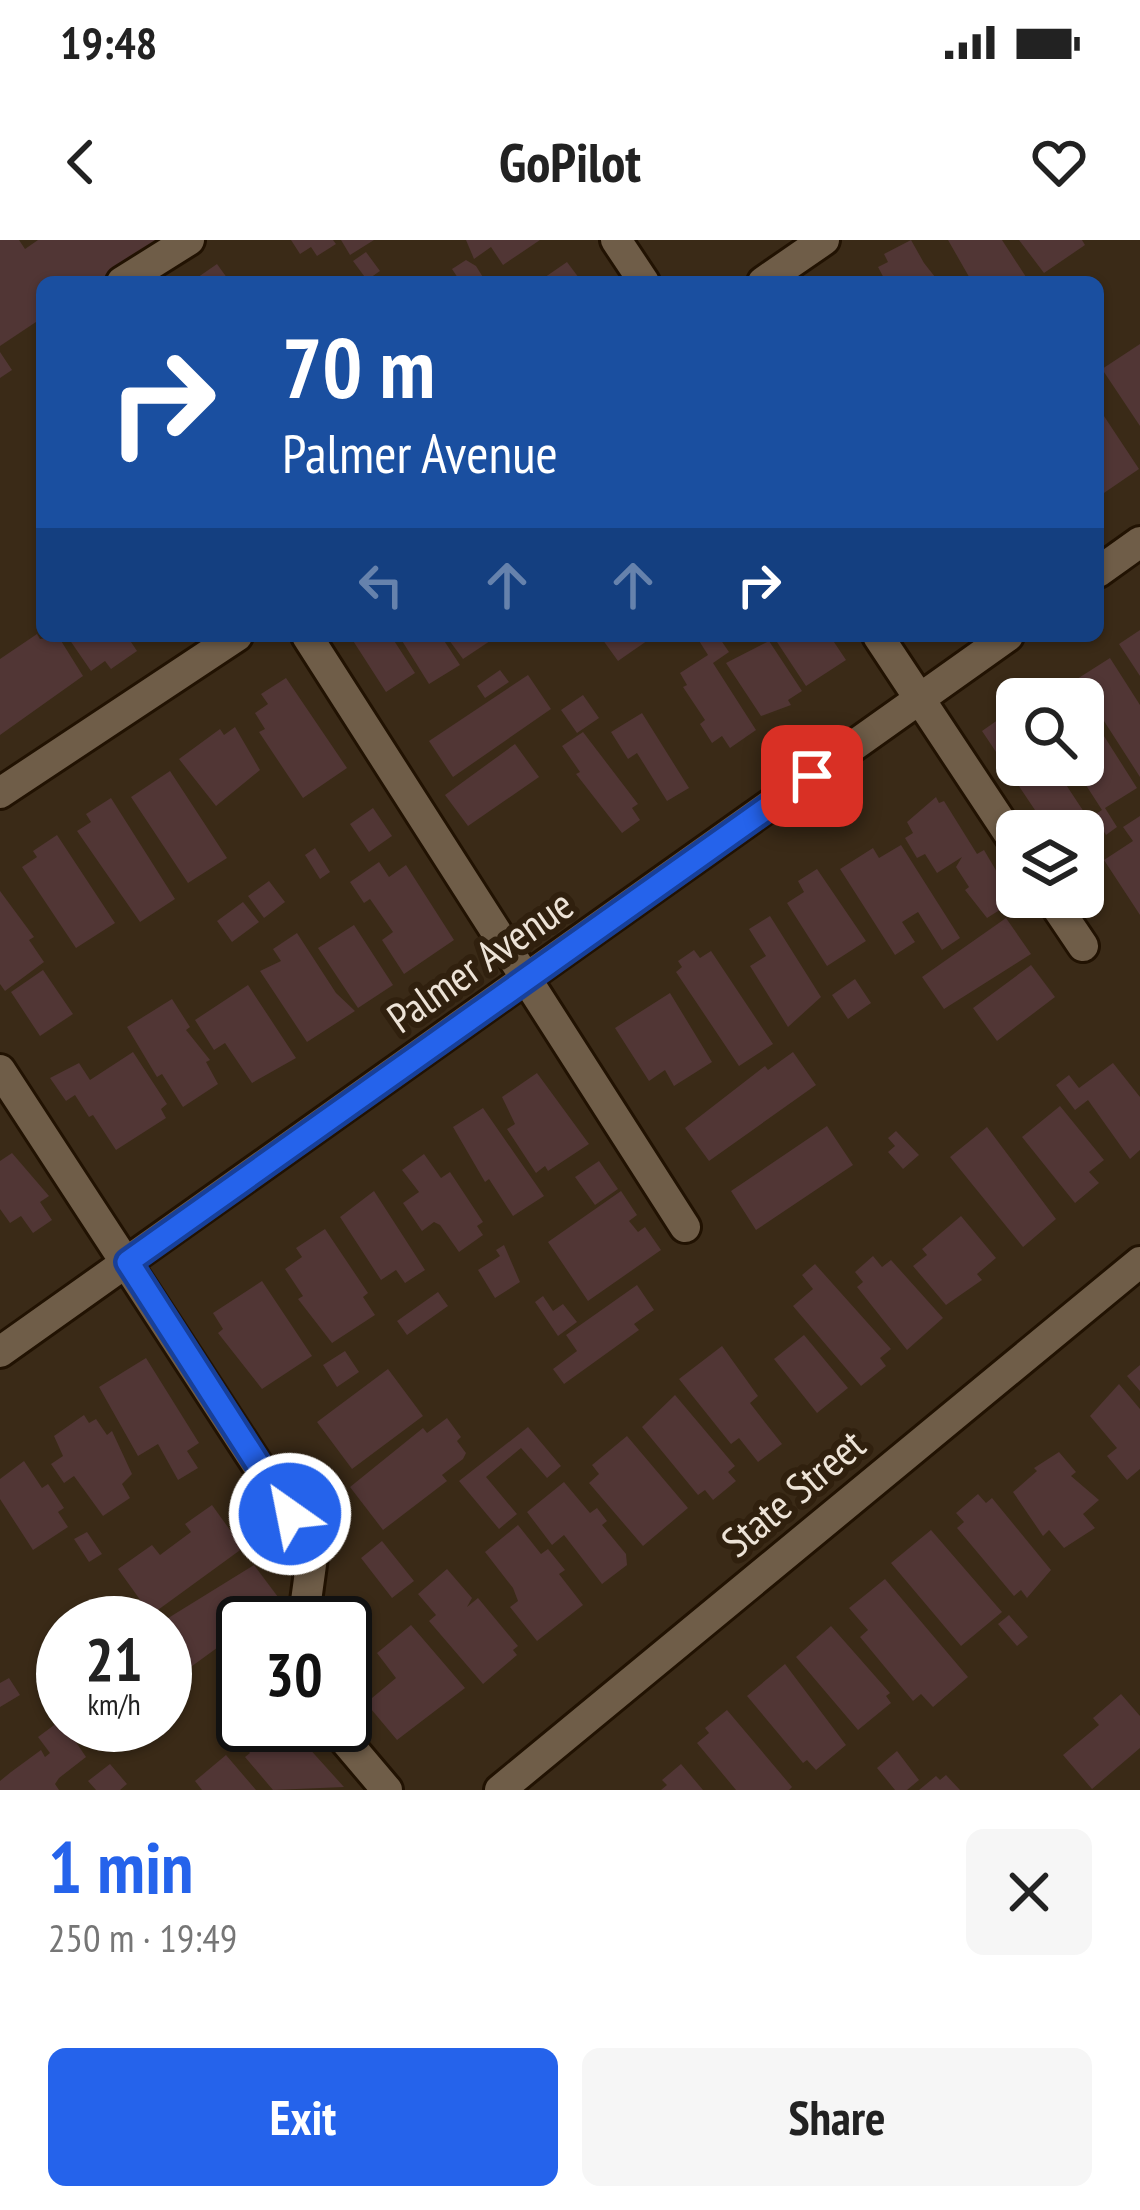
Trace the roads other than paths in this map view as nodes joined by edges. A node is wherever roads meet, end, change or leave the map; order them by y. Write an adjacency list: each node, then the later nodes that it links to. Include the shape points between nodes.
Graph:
1 (189, 240): 4 (street)
2 (616, 240): 5 (street)
3 (824, 240): 6 (street)
4 (132, 276)
5 (640, 276)
6 (772, 276)
7 (1140, 542): 8 (street)
8 (1104, 568)
9 (228, 642): 14 (street)
10 (311, 642): 18 (street)
11 (882, 642): 13 (street)
12 (1000, 642): 13 (street, Palmer Avenue)
13 (920, 699): 15 (street); 18 (street, Palmer Avenue)
14 (0, 793)
15 (996, 814)
16 (1065, 918): 17 (street)
17 (1083, 946)
18 (526, 981): 20 (street); 21 (street, Palmer Avenue)
19 (0, 1070): 21 (street)
20 (686, 1227)
21 (128, 1262): 23 (street, Palmer Avenue); 24 (street, via 313,1550)
22 (1140, 1262): 27 (street, State Street)
23 (0, 1352)
24 (307, 1596)
25 (355, 1752): 26 (street)
26 (387, 1790)
27 (500, 1790)

